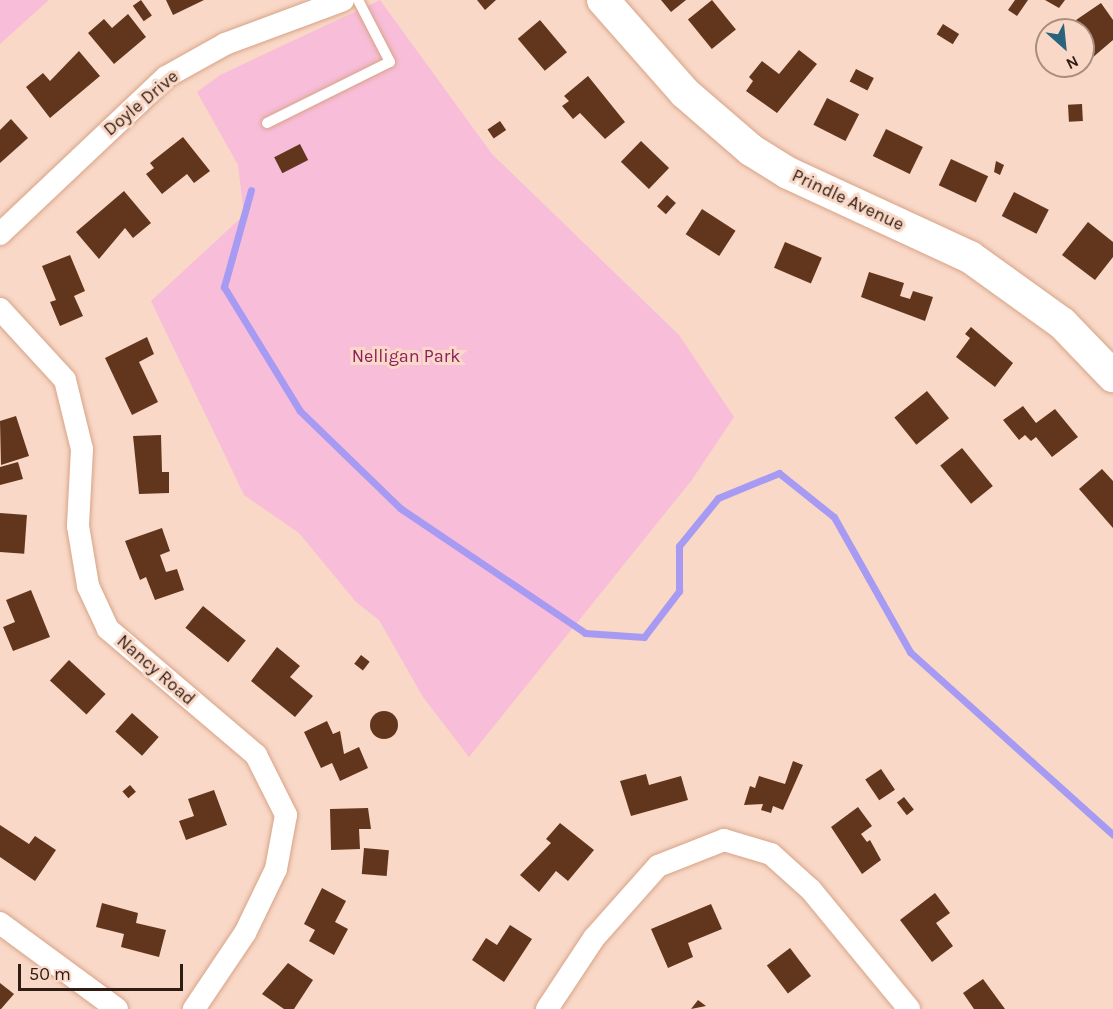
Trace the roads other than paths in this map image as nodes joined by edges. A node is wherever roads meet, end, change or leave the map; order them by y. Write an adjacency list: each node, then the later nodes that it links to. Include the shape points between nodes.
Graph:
1 (343, 0): 5 (street, Doyle Drive, via 225,44 166,77)
2 (358, 0): 4 (lane, via 390,62)
3 (603, 0): 7 (main road, Prindle Avenue, via 685,93 751,150 788,173 970,257 1062,323)
4 (267, 123)
5 (0, 234)
6 (0, 309): 10 (street, Nancy Road, via 65,380 82,450 78,526 88,586 108,629 256,755 286,815 276,869 245,933)
7 (1113, 376)
8 (0, 923): 9 (street)
9 (117, 1009)
10 (194, 1009)
11 (547, 1009): 12 (street, via 594,938 658,866 724,840 771,854 811,890)
12 (909, 1009)

